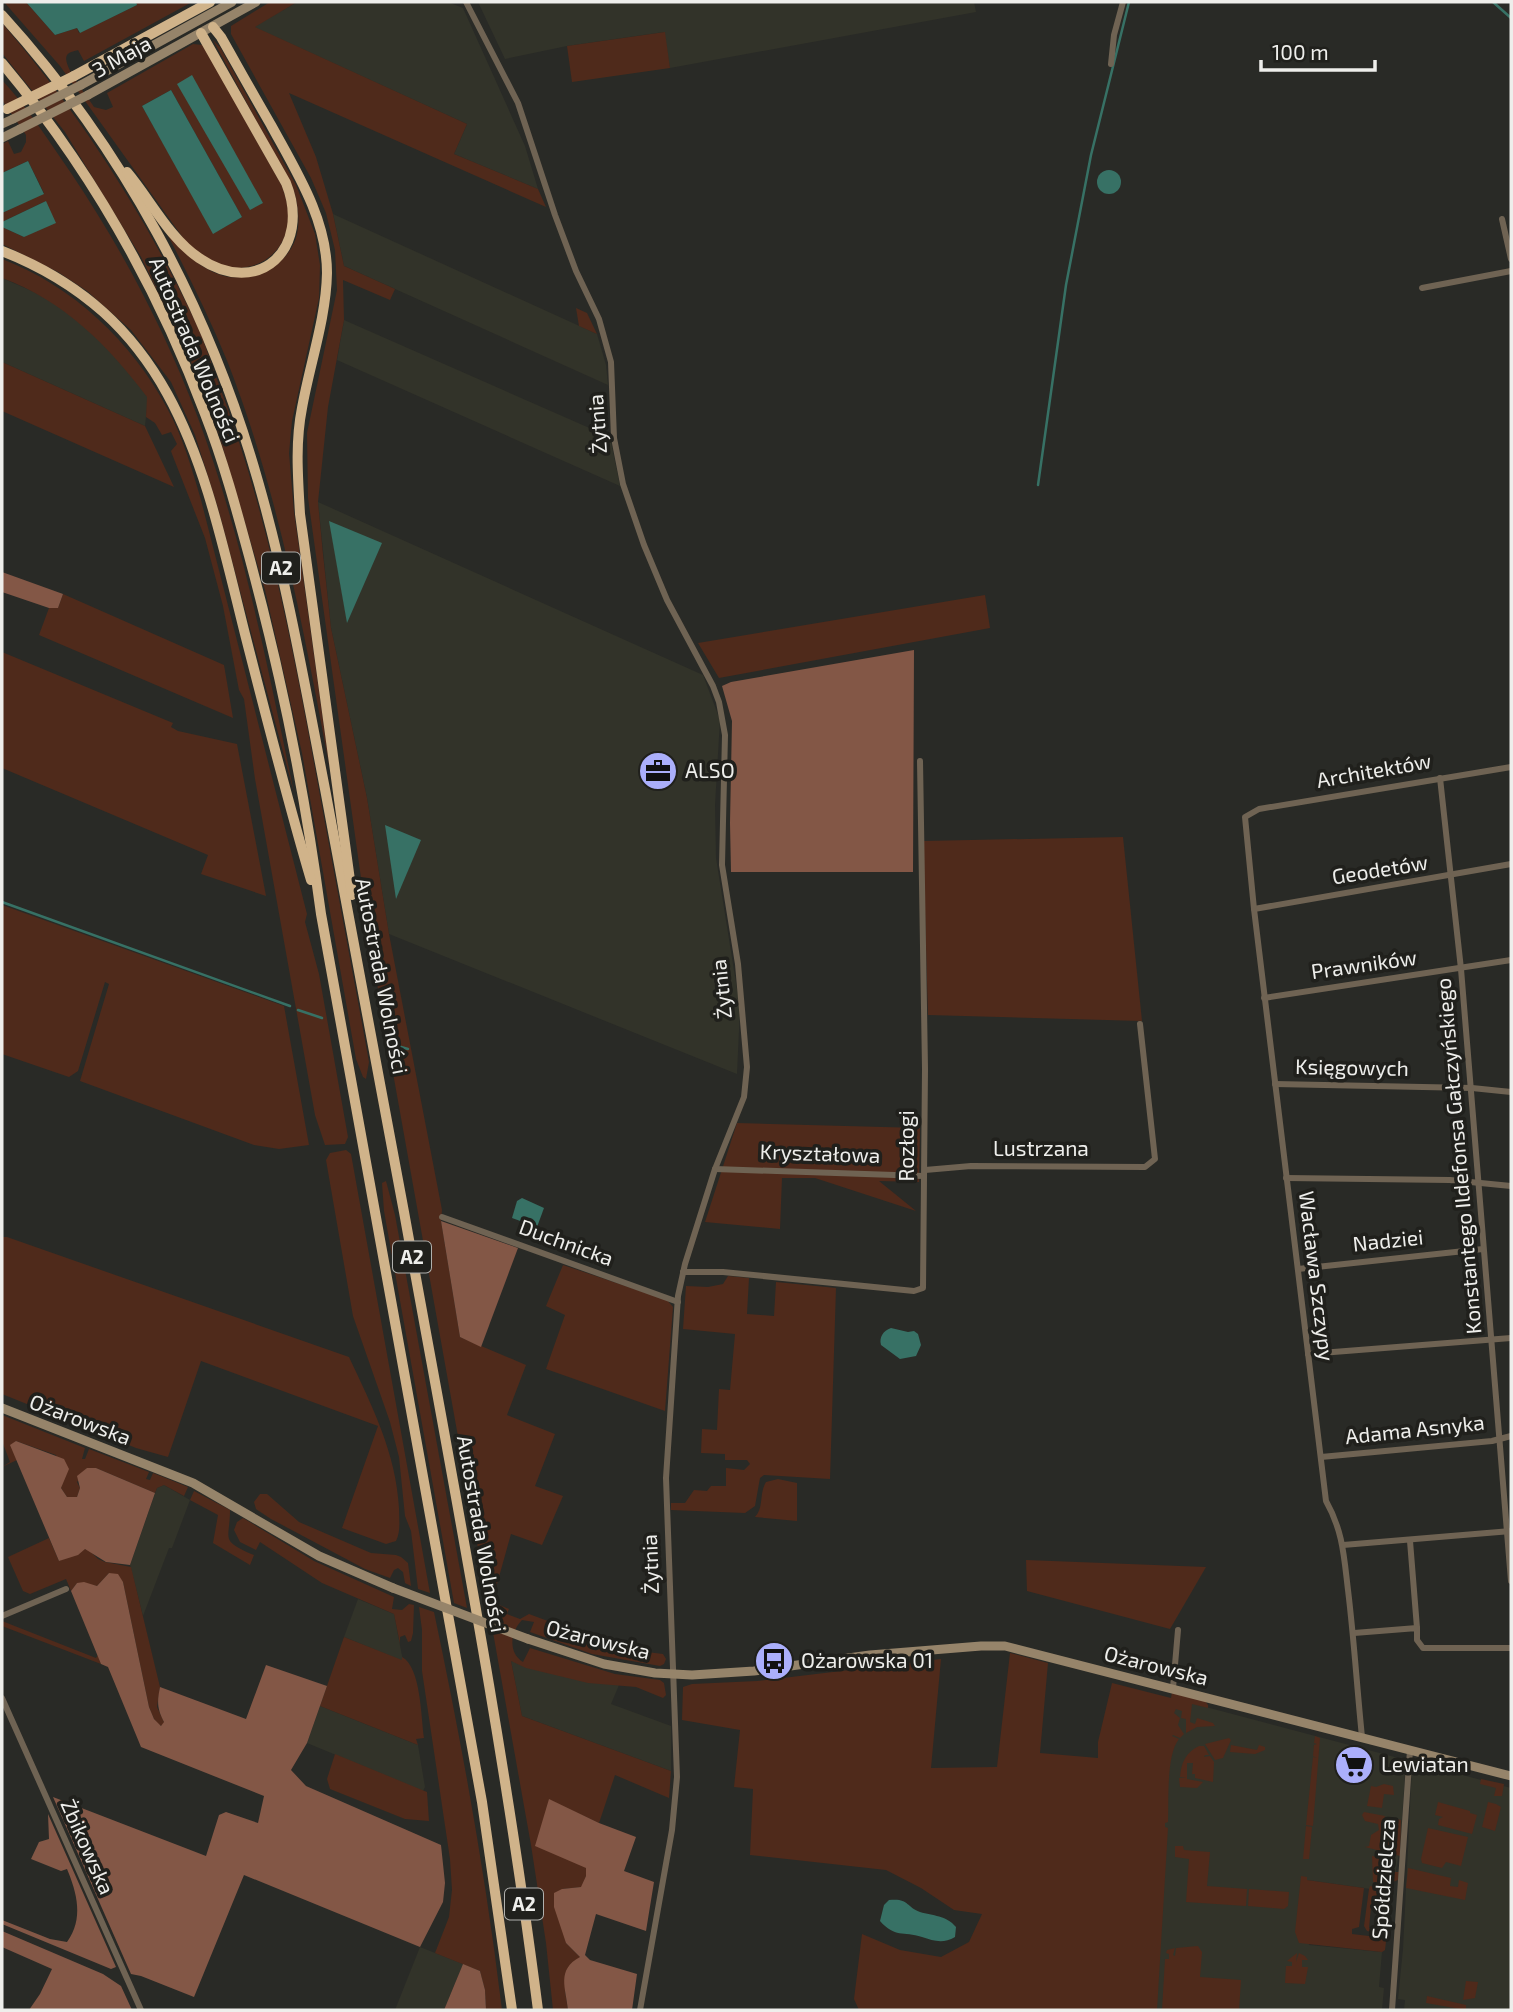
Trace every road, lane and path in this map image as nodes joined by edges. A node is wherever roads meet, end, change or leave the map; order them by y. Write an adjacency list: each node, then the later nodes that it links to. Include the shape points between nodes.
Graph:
1 (210, 2): 12 (highway)
2 (232, 2): 7 (main road, 3 Maja)
3 (256, 2): 8 (main road, 3 Maja)
4 (466, 2): 38 (street, Żytnia, via 518,103 559,226 599,318 611,362 614,438 623,485 667,600 713,685 723,720 722,865 738,964 747,1067 744,1097)
5 (1123, 2): 11 (street)
6 (2, 15): 15 (highway, Autostrada Wolności / A2)
7 (200, 20): 8 (main road); 9 (main road); 12 (main road, 3 Maja)
8 (212, 27): 9 (main road, 3 Maja); 31 (highway, via 292,162 323,237 325,299 298,434 300,514)
9 (201, 33): 15 (highway, via 292,196 293,232 274,261 258,270 237,273 198,258); 16 (main road, 3 Maja, bridge)
10 (2, 62): 29 (highway, Autostrada Wolności / A2, via 95,188 169,329 205,414 234,501 277,667 309,826)
11 (1111, 64)
12 (78, 81): 13 (highway, bridge)
13 (7, 113): 14 (main road)
14 (2, 124)
15 (98, 136): 31 (highway, Autostrada Wolności / A2, via 176,268 243,432 282,573)
16 (2, 138)
17 (1502, 219): 19 (street)
18 (2, 251): 29 (highway, via 51,274 107,315 149,362 182,419 207,490)
19 (1511, 259)
20 (1511, 271): 21 (street)
21 (1422, 288)
22 (920, 761): 39 (street, Rozłogi)
23 (1511, 767): 24 (street, Architektów)
24 (1440, 778): 25 (street, Architektów, via 1259,809); 27 (street, Konstantego Ildefonsa Gałczyńskiego)
25 (1245, 817): 28 (street, Wacława Szczypy)
26 (1511, 864): 27 (street, Geodetów)
27 (1452, 876): 28 (street, Geodetów); 32 (street, Konstantego Ildefonsa Gałczyńskiego)
28 (1254, 909): 33 (street, Wacława Szczypy)
29 (321, 914): 72 (highway, Autostrada Wolności / A2, via 482,1802)
30 (1511, 960): 32 (street, Prawników)
31 (360, 964): 73 (highway, Autostrada Wolności / A2, via 508,1797)
32 (1461, 968): 33 (street, Prawników); 36 (street, Konstantego Ildefonsa Gałczyńskiego)
33 (1264, 998): 35 (street, Wacława Szczypy)
34 (1140, 1024): 39 (street, Lustrzana, via 1155,1159 1144,1167 971,1166)
35 (1275, 1084): 36 (street, Księgowych); 40 (street, Wacława Szczypy)
36 (1472, 1088): 37 (street, Księgowych); 41 (street, Konstantego Ildefonsa Gałczyńskiego)
37 (1511, 1092)
38 (715, 1168): 39 (street, Kryształowa); 46 (street, Żytnia)
39 (925, 1173): 46 (street, Rozłogi, via 924,1282 920,1291)
40 (1286, 1178): 41 (street); 45 (street, Wacława Szczypy)
41 (1480, 1183): 42 (street); 44 (street, Konstantego Ildefonsa Gałczyńskiego)
42 (1511, 1186)
43 (442, 1217): 47 (street, Duchnicka)
44 (1483, 1249): 45 (street, Nadziei); 49 (street, Konstantego Ildefonsa Gałczyńskiego)
45 (1298, 1269): 50 (street, Wacława Szczypy)
46 (683, 1272): 47 (street, Żytnia)
47 (678, 1301): 65 (street, Żytnia, via 666,1478)
48 (1511, 1338): 49 (street)
49 (1492, 1339): 50 (street); 53 (street, Konstantego Ildefonsa Gałczyńskiego)
50 (1308, 1354): 54 (street, Wacława Szczypy)
51 (2, 1408): 65 (main road, Ożarowska, bridge, via 193,1483 319,1556 393,1588 557,1651 604,1664)
52 (1511, 1436): 53 (street, Adama Asnyka)
53 (1498, 1439): 54 (street, Adama Asnyka); 55 (street, Konstantego Ildefonsa Gałczyńskiego)
54 (1321, 1457): 57 (street, Wacława Szczypy, via 1326,1501)
55 (1508, 1532): 56 (street); 58 (street, Konstantego Ildefonsa Gałczyńskiego)
56 (1410, 1541): 57 (street); 61 (street)
57 (1343, 1545): 63 (street, Wacława Szczypy)
58 (1511, 1581)
59 (66, 1589): 60 (street)
60 (2, 1616)
61 (1417, 1628): 63 (street); 64 (street, via 1419,1644 1426,1648)
62 (1178, 1630): 66 (street)
63 (1354, 1633): 68 (street, Wacława Szczypy)
64 (1511, 1648)
65 (672, 1674): 66 (main road, Ożarowska, via 735,1674 870,1655 993,1646); 74 (street, Żytnia, via 676,1796)
66 (1173, 1688): 68 (main road, Ożarowska)
67 (2, 1698): 71 (street, Żbikowska)
68 (1362, 1737): 69 (main road, Ożarowska)
69 (1410, 1750): 70 (main road, Ożarowska); 75 (street, Spółdzielcza)
70 (1511, 1776)
71 (141, 2010)
72 (512, 2010)
73 (538, 2010)
74 (640, 2010)
75 (1392, 2010)

